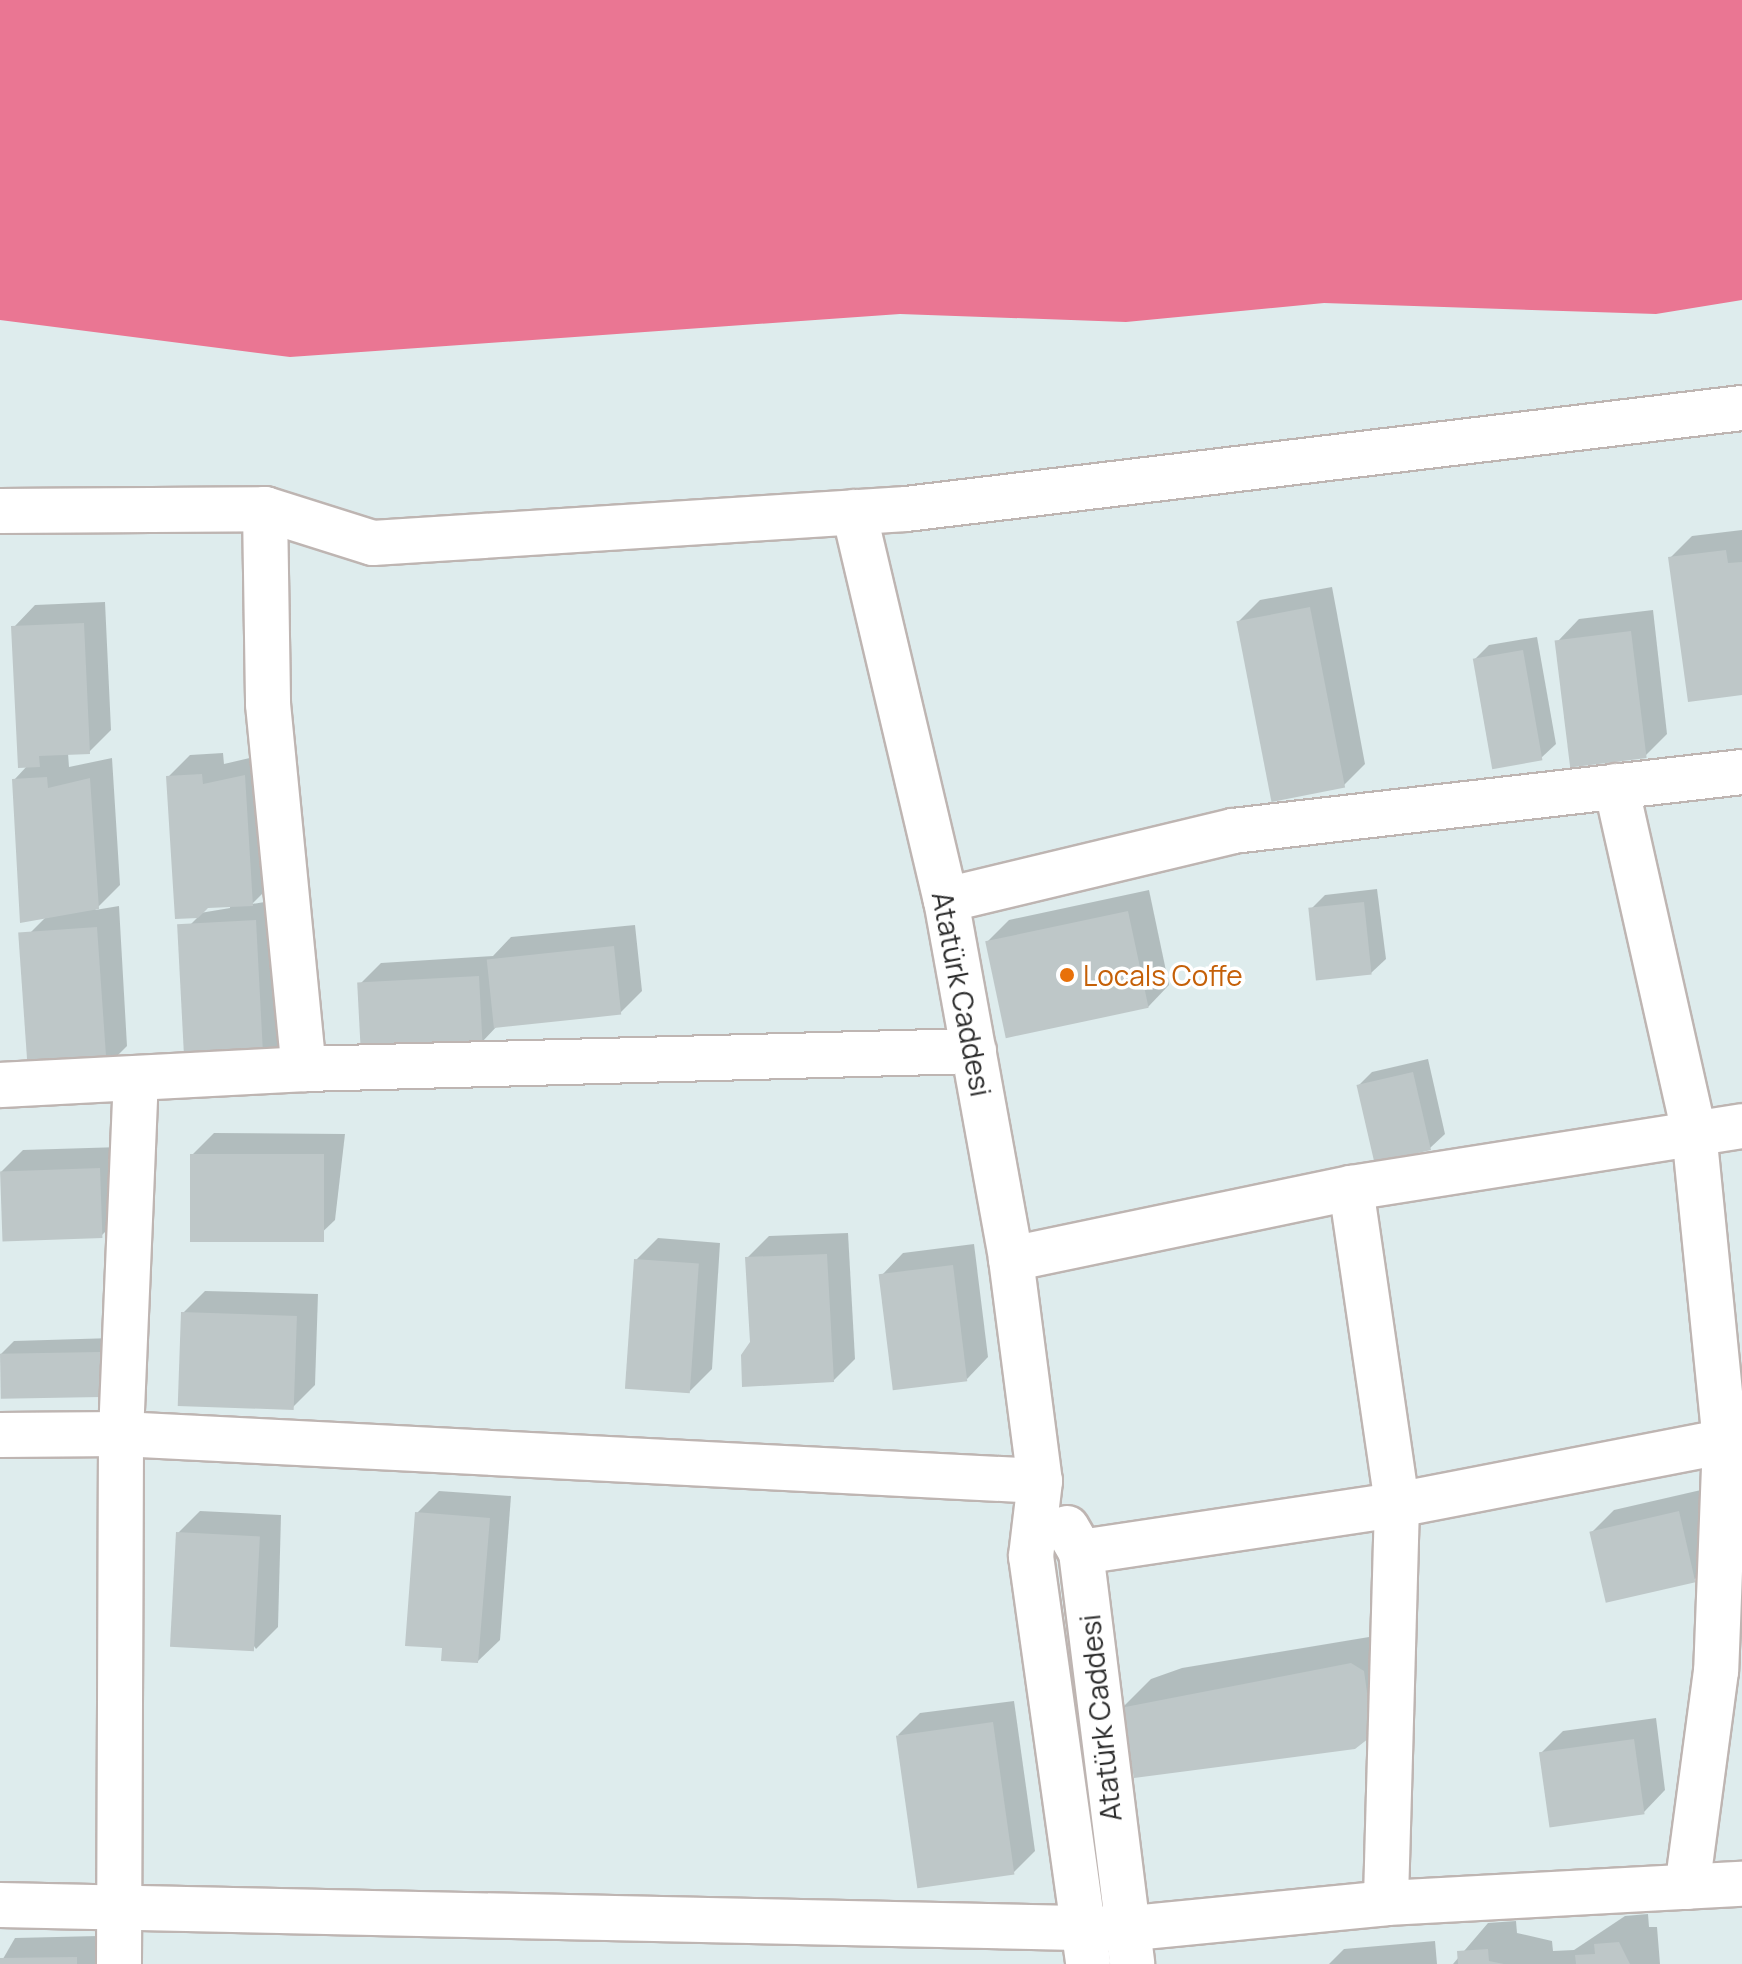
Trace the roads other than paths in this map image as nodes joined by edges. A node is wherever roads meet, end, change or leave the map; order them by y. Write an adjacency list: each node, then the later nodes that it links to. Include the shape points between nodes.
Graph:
1 (1742, 408): 4 (street)
2 (265, 509): 3 (street); 4 (street, via 373,543); 9 (street, via 268,704)
3 (0, 511)
4 (854, 512): 7 (street, Atatürk Caddesi)
5 (1742, 772): 6 (street)
6 (1616, 786): 7 (street, via 1233,831); 13 (street)
7 (946, 900): 8 (street, Atatürk Caddesi)
8 (974, 1051): 9 (street); 15 (street, Atatürk Caddesi)
9 (304, 1069): 10 (street)
10 (136, 1078): 11 (street); 16 (street)
11 (0, 1085)
12 (1742, 1126): 13 (street)
13 (1694, 1132): 14 (street); 18 (street)
14 (1351, 1188): 15 (street); 20 (street)
15 (1011, 1259): 19 (street, Atatürk Caddesi)
16 (121, 1434): 17 (street); 19 (street); 25 (street)
17 (0, 1435)
18 (1725, 1441): 20 (street); 23 (street, via 1716,1671)
19 (1040, 1481): 21 (street, Atatürk Caddesi); 27 (street, Atatürk Caddesi, via 1031,1556)
20 (1397, 1505): 21 (street); 24 (street)
21 (1081, 1552): 28 (street, Atatürk Caddesi)
22 (1742, 1884): 23 (street)
23 (1687, 1887): 24 (street)
24 (1386, 1903): 28 (street)
25 (118, 1904): 26 (street); 27 (street); 29 (street)
26 (0, 1905)
27 (1083, 1946): 28 (street)
28 (1128, 1947)
29 (119, 1964)

